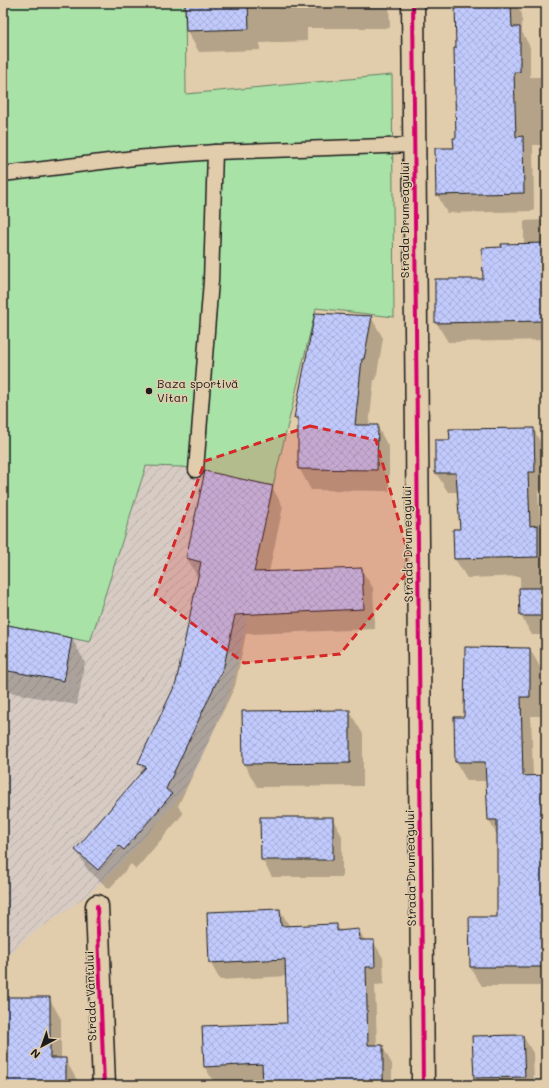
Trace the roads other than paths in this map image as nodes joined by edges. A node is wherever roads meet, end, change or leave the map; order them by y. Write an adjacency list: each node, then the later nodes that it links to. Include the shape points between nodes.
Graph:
1 (413, 3): 2 (street, Strada Drumeagului)
2 (414, 145): 3 (lane); 8 (street, Strada Drumeagului)
3 (215, 152): 4 (lane, via 134,158); 5 (lane, via 211,280)
4 (3, 174)
5 (196, 470)
6 (97, 906): 7 (street, Strada Vântului)
7 (104, 1085)
8 (423, 1085)

